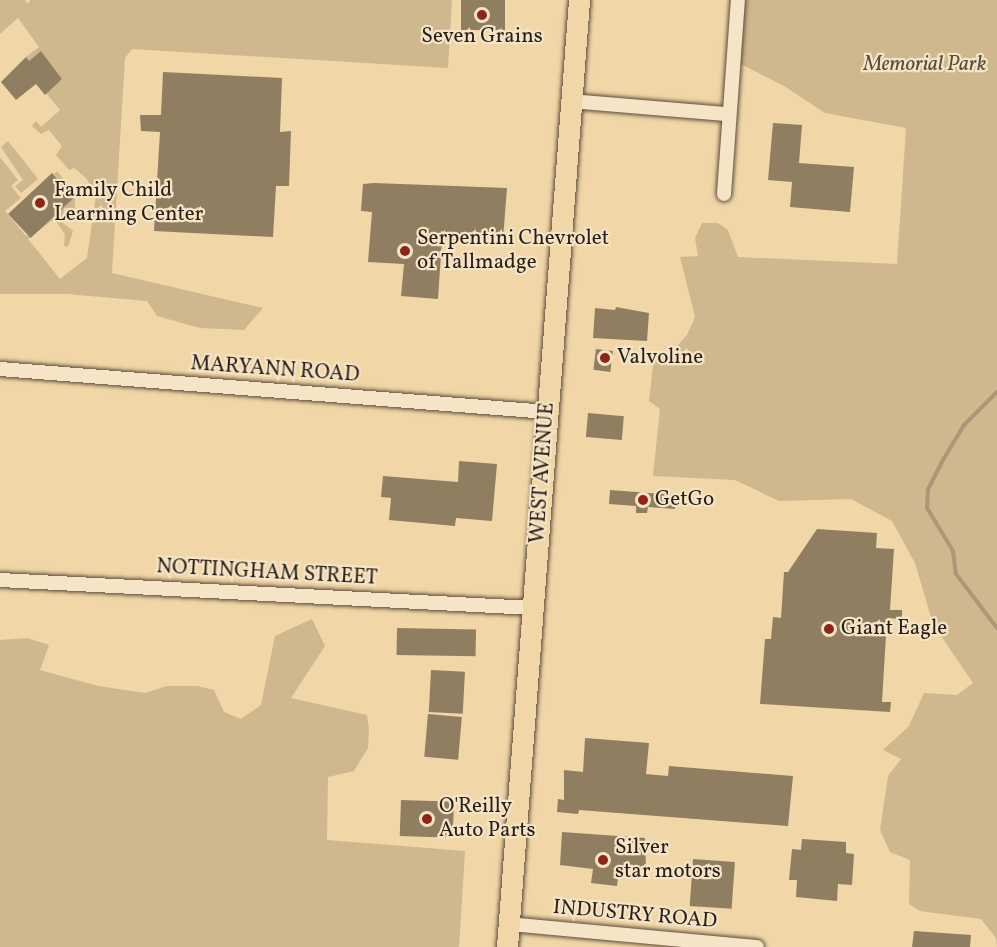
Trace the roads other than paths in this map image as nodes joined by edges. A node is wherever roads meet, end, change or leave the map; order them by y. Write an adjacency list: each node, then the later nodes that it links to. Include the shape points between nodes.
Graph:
1 (579, 0): 3 (main road, WEST AVENUE)
2 (738, 0): 4 (street)
3 (571, 101): 4 (street); 7 (main road, WEST AVENUE)
4 (727, 114): 5 (street)
5 (724, 194)
6 (0, 369): 7 (street, MARYANN ROAD)
7 (548, 412): 9 (main road, WEST AVENUE)
8 (0, 580): 9 (street, NOTTINGHAM STREET)
9 (533, 608): 10 (main road, WEST AVENUE)
10 (508, 924): 11 (main road, WEST AVENUE); 12 (street, INDUSTRY ROAD)
11 (507, 947)
12 (757, 947)

